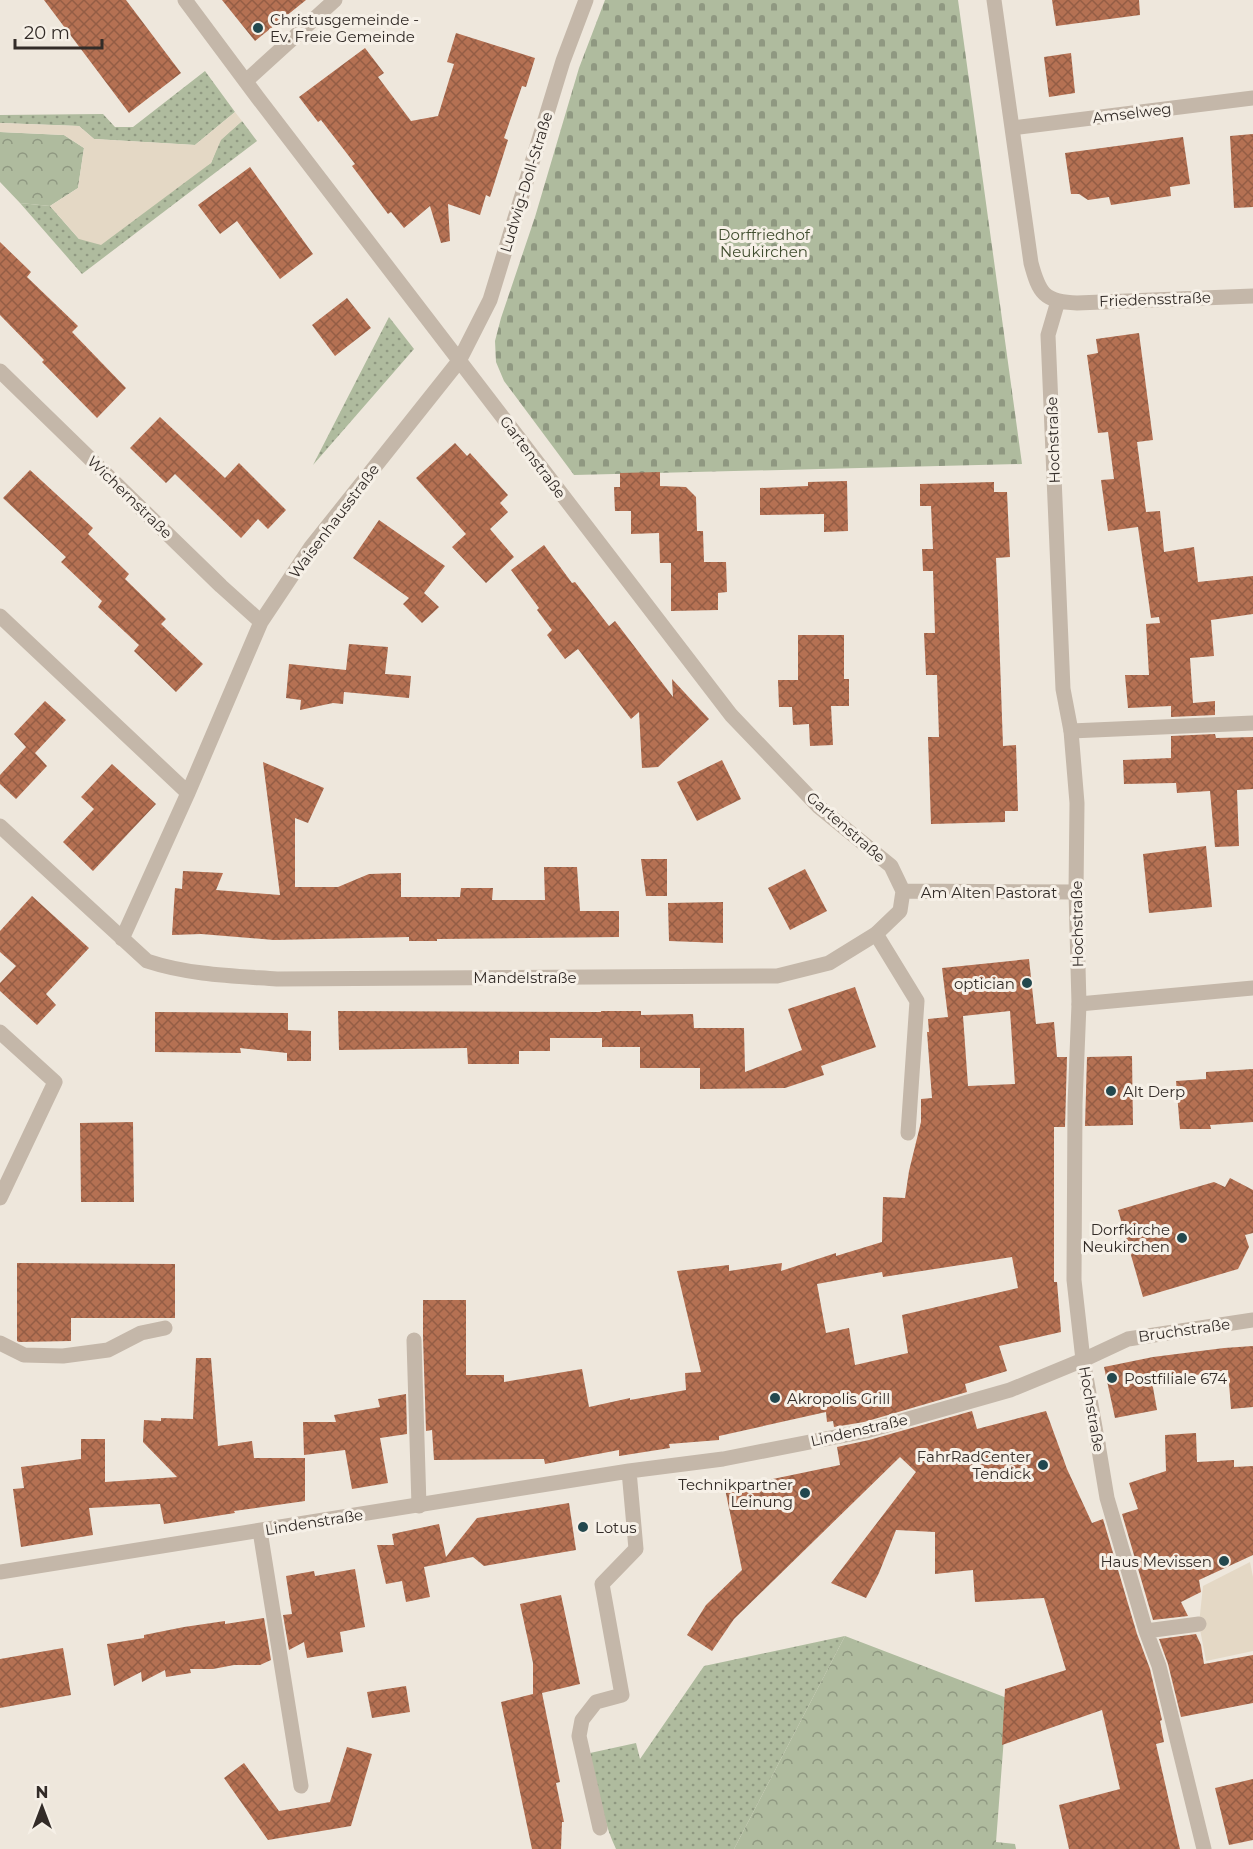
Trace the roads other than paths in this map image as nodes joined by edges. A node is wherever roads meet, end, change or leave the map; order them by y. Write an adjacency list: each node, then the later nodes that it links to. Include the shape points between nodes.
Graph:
1 (185, 0): 5 (street, Gartenstraße)
2 (335, 0): 5 (street)
3 (586, 0): 10 (street, Ludwig-Doll-Straße, via 563,61 490,300)
4 (994, 0): 7 (street)
5 (246, 81): 10 (street, Gartenstraße)
6 (1253, 98): 7 (street, Amselweg)
7 (1012, 128): 9 (street, via 1031,263 1041,292)
8 (1253, 296): 9 (street, Friedensstraße)
9 (1058, 301): 15 (street, Hochstraße, via 1048,335 1063,689)
10 (459, 361): 13 (street, Waisenhausstraße, via 311,547); 18 (street, Gartenstraße, via 731,716 819,807 891,866)
11 (0, 371): 13 (street, Wichernstraße)
12 (0, 616): 16 (street)
13 (261, 622): 16 (street, Waisenhausstraße)
14 (1253, 723): 15 (street)
15 (1071, 731): 19 (street, Hochstraße, via 1077,803)
16 (188, 793): 21 (street, Waisenhausstraße)
17 (0, 826): 21 (street)
18 (903, 891): 19 (street, Am Alten Pastorat); 20 (street, Mandelstraße, via 900,911)
19 (1076, 892): 23 (street, Hochstraße)
20 (876, 934): 21 (street, Mandelstraße, via 829,963 777,975 289,979 169,969 147,961); 25 (street, via 917,1001)
21 (122, 939)
22 (1253, 988): 23 (street)
23 (1079, 1004): 31 (street, Hochstraße, via 1074,1104 1074,1280)
24 (0, 1032): 26 (street, via 55,1082)
25 (908, 1132)
26 (0, 1198)
27 (1253, 1320): 31 (street, Bruchstraße, via 1128,1339)
28 (165, 1328): 30 (street, via 141,1333 108,1350 63,1356 24,1355)
29 (414, 1340): 33 (street)
30 (0, 1343)
31 (1083, 1360): 32 (street, Lindenstraße, via 1010,1390 866,1431 723,1459); 37 (street, Hochstraße, via 1107,1498)
32 (629, 1471): 33 (street, Lindenstraße); 39 (street, via 636,1549 602,1584 622,1695 596,1702 582,1720 579,1736)
33 (419, 1506): 34 (street, Lindenstraße)
34 (260, 1531): 35 (street, Lindenstraße); 38 (street)
35 (0, 1572)
36 (1199, 1624): 37 (street)
37 (1146, 1631): 40 (street, Hochstraße, via 1159,1666)
38 (301, 1786)
39 (600, 1828)
40 (1204, 1849)

